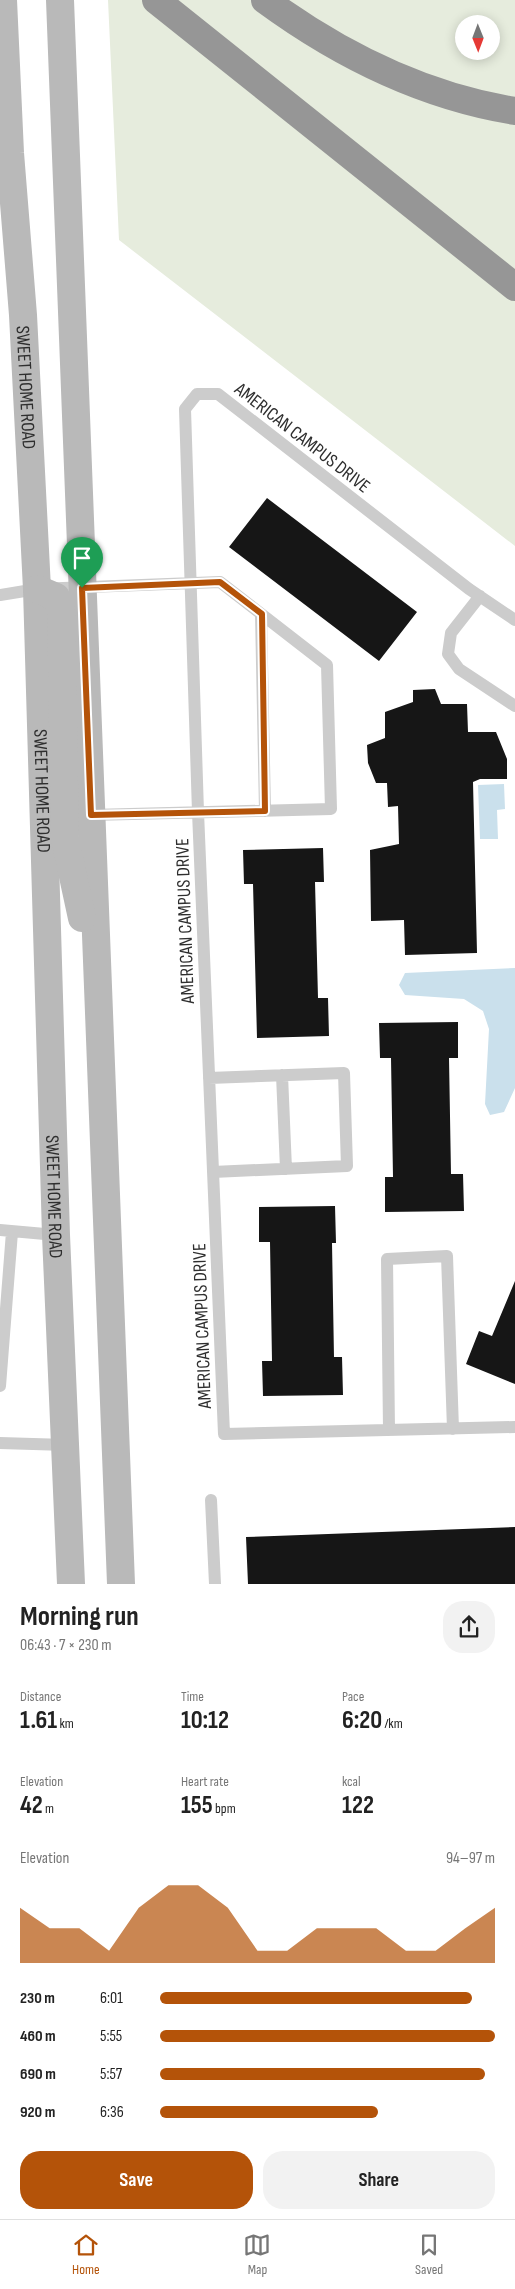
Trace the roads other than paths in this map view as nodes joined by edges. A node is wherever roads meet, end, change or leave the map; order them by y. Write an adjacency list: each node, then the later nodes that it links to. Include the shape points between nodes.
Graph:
1 (3, 0): 6 (main road, SWEET HOME ROAD)
2 (60, 0): 10 (main road)
3 (156, 0): 7 (highway)
4 (265, 0): 5 (highway, via 327,42 367,64 453,98)
5 (515, 111)
6 (5, 148): 8 (main road, SWEET HOME ROAD)
7 (515, 287)
8 (23, 315): 10 (main road, via 45,406 55,570 63,582); 11 (main road, SWEET HOME ROAD)
9 (192, 583): 10 (lane); 13 (lane, AMERICAN CAMPUS DRIVE, via 185,409 197,394 218,394); 14 (lane, via 220,582); 18 (lane, AMERICAN CAMPUS DRIVE)
10 (82, 588): 11 (lane); 19 (main road)
11 (37, 589): 12 (lane); 20 (main road, via 56,597 61,611 65,839); 26 (main road, SWEET HOME ROAD)
12 (0, 596)
13 (480, 596): 15 (lane, AMERICAN CAMPUS DRIVE); 16 (lane, via 451,632 448,654 460,669)
14 (262, 614): 17 (lane); 17 (lane, via 328,664 331,809)
15 (515, 620)
16 (515, 706)
17 (265, 811): 18 (lane)
18 (198, 812): 19 (lane); 22 (lane, AMERICAN CAMPUS DRIVE)
19 (91, 815): 20 (main road)
20 (98, 996): 35 (main road)
21 (282, 1075): 22 (lane); 23 (lane); 23 (lane, via 344,1073 347,1166)
22 (209, 1078): 24 (lane, AMERICAN CAMPUS DRIVE)
23 (286, 1169): 24 (lane)
24 (213, 1172): 30 (lane, AMERICAN CAMPUS DRIVE, via 224,1434)
25 (6, 1231): 26 (lane); 27 (lane)
26 (56, 1235): 32 (main road, SWEET HOME ROAD)
27 (0, 1386)
28 (515, 1428): 29 (lane, AMERICAN CAMPUS DRIVE)
29 (453, 1429): 30 (lane, AMERICAN CAMPUS DRIVE); 30 (lane, via 447,1256 387,1259)
30 (389, 1430)
31 (0, 1443): 32 (lane)
32 (66, 1445): 34 (main road, SWEET HOME ROAD)
33 (211, 1500): 36 (lane)
34 (71, 1584)
35 (121, 1584)
36 (214, 1584)

